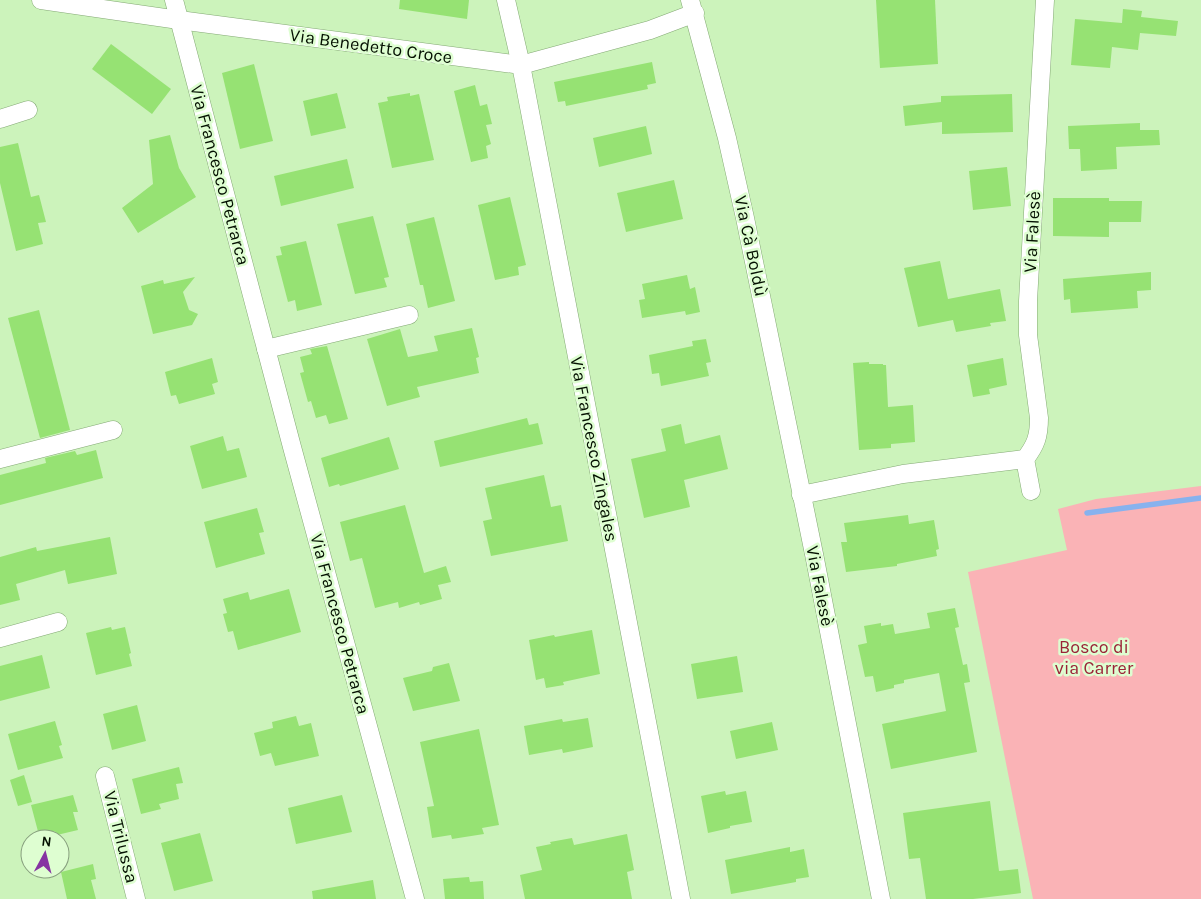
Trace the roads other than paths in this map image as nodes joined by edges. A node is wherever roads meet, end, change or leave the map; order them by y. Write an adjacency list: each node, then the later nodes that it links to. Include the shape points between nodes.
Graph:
1 (41, 0): 6 (street, Via Benedetto Croce)
2 (174, 0): 6 (street, Via Francesco Petrarca)
3 (506, 0): 7 (street, Via Francesco Zingales)
4 (1045, 0): 14 (street, Via Falesè, via 1028,301 1028,335 1039,429 1034,448)
5 (692, 7): 7 (street, Via Benedetto Croce, via 650,30); 16 (street, Via Cà Boldù, via 745,218)
6 (179, 20): 7 (street, Via Benedetto Croce); 11 (street, Via Francesco Petrarca)
7 (521, 65): 22 (street, Via Francesco Zingales)
8 (28, 110): 9 (street)
9 (0, 119)
10 (409, 315): 11 (street)
11 (266, 349): 21 (street, Via Francesco Petrarca)
12 (112, 430): 13 (street)
13 (0, 459)
14 (1025, 459): 15 (street); 16 (street, via 903,474)
15 (1031, 491)
16 (801, 495): 23 (street, Via Falesè)
17 (58, 622): 18 (street)
18 (0, 638)
19 (105, 776): 20 (street, Via Trilussa)
20 (136, 899)
21 (415, 899)
22 (681, 899)
23 (881, 899)

